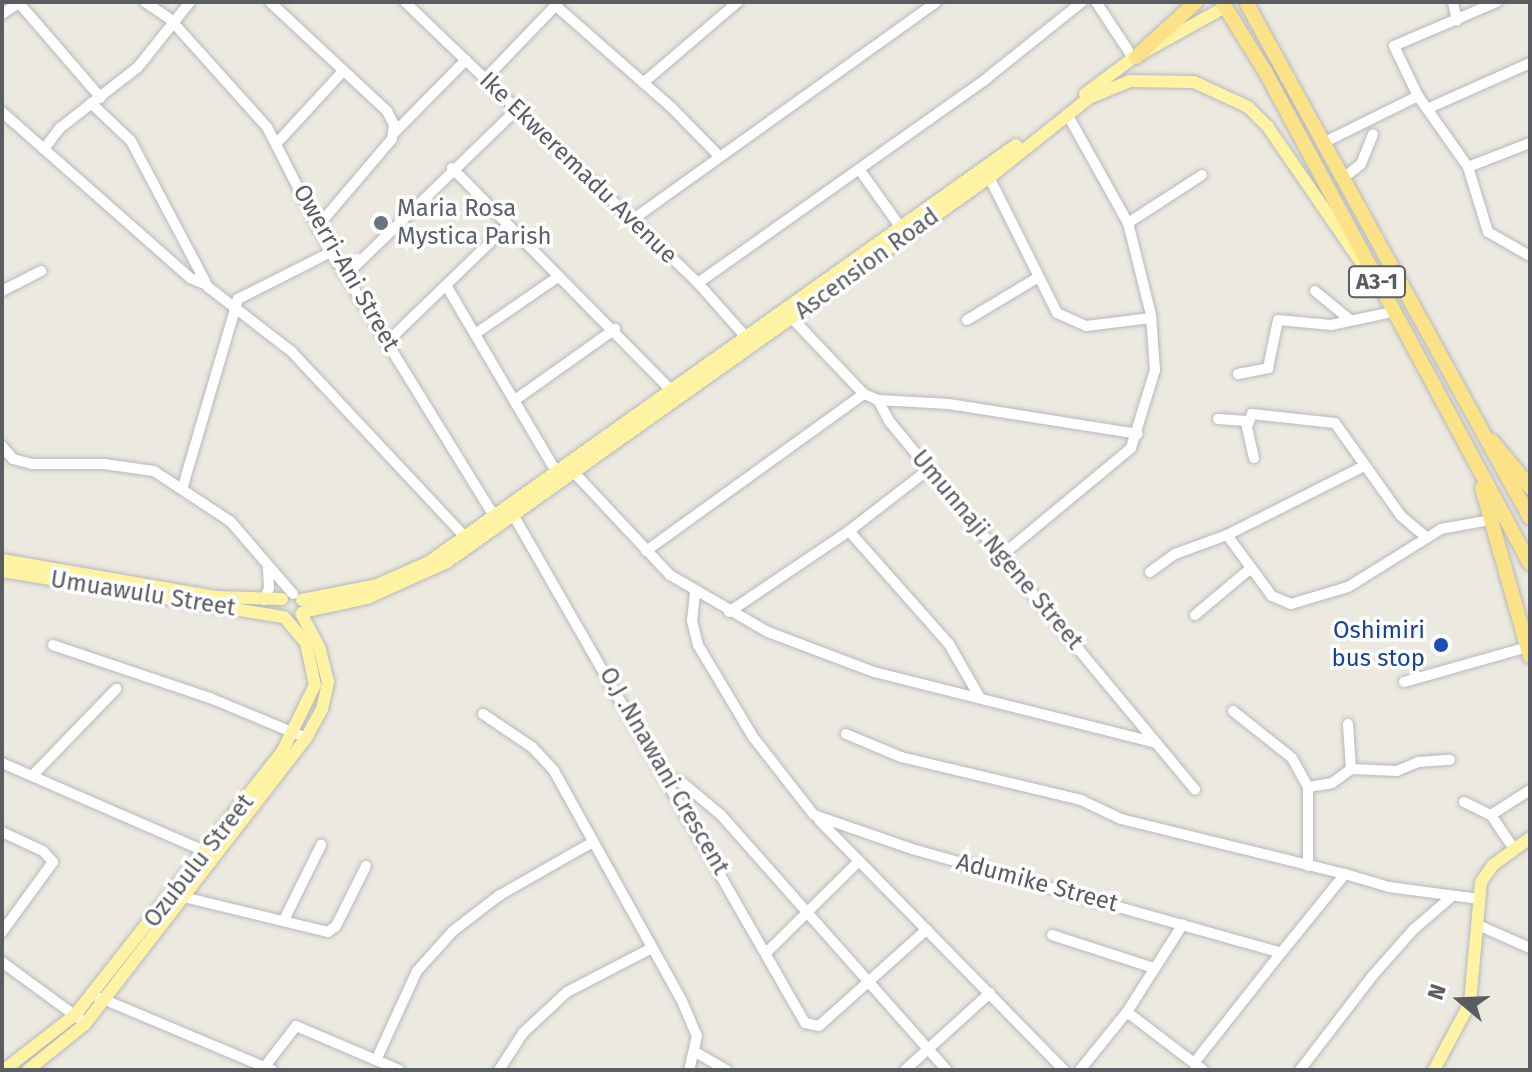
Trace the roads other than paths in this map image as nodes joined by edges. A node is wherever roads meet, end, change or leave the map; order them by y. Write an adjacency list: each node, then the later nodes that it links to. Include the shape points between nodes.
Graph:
1 (145, 2): 18 (street, Owerri-Ani Street)
2 (190, 2): 18 (street)
3 (270, 2): 22 (street)
4 (738, 2): 24 (street)
5 (936, 2): 39 (street)
6 (1082, 2): 42 (street)
7 (1096, 2): 19 (street)
8 (1196, 2): 19 (highway)
9 (1246, 2): 35 (highway, A3-1)
10 (1453, 2): 17 (street)
11 (1497, 2): 17 (street)
12 (20, 3): 16 (street); 25 (street)
13 (410, 3): 20 (street, Ike Ekweremadu Avenue)
14 (557, 4): 23 (street); 24 (street)
15 (1227, 4): 19 (main road, Ascension Road); 59 (highway, A3-1)
16 (2, 14)
17 (1457, 21): 26 (street, via 1394,46)
18 (173, 23): 25 (street, via 138,67); 37 (street, Owerri-Ani Street, via 259,116)
19 (1134, 57): 43 (main road, Ascension Road)
20 (466, 60): 23 (street, Ike Ekweremadu Avenue); 33 (street)
21 (1530, 63): 28 (street)
22 (344, 70): 33 (street, via 387,111); 37 (street)
23 (485, 79): 29 (street, Ike Ekweremadu Avenue)
24 (643, 83): 39 (street)
25 (101, 95): 27 (street); 32 (street)
26 (1418, 96): 28 (street); 35 (street)
27 (91, 103): 32 (street); 38 (street, via 55,132)
28 (1429, 108): 40 (street)
29 (516, 110): 41 (street); 46 (street, Ike Ekweremadu Avenue)
30 (2, 112): 38 (street)
31 (1067, 114): 43 (main road, Ascension Road); 47 (street); 59 (main road, Ascension Road, via 1113,86 1150,78 1194,82 1235,98 1268,127)
32 (106, 115): 58 (street, via 145,163)
33 (395, 132): 49 (street)
34 (1373, 134): 45 (street, via 1361,164)
35 (1323, 143): 45 (highway, A3-1)
36 (1530, 143): 40 (street)
37 (276, 144): 49 (street, Owerri-Ani Street)
38 (44, 149): 58 (street, via 190,278)
39 (720, 157): 46 (street)
40 (1468, 167): 52 (street, via 1488,232)
41 (452, 168): 48 (street); 54 (street)
42 (859, 169): 50 (street); 57 (street)
43 (987, 173): 50 (main road, Ascension Road); 56 (street)
44 (1202, 175): 47 (street)
45 (1342, 179): 82 (highway, A3-1)
46 (632, 220): 57 (street, Ike Ekweremadu Avenue)
47 (1128, 223): 67 (street)
48 (508, 225): 55 (street); 60 (street)
49 (317, 227): 51 (street, Owerri-Ani Street)
50 (904, 232): 64 (main road, Ascension Road); 66 (main road, Ascension Road)
51 (331, 252): 54 (street, Owerri-Ani Street); 63 (street, via 239,297)
52 (1530, 256)
53 (41, 271): 61 (street)
54 (348, 273): 73 (street, Owerri-Ani Street)
55 (559, 276): 70 (street); 71 (street)
56 (1037, 278): 67 (street, via 1057,313 1074,324); 68 (street)
57 (698, 283): 72 (street, Ike Ekweremadu Avenue)
58 (205, 284): 63 (street)
59 (1379, 286): 65 (highway, A3-1)
60 (447, 287): 71 (street); 73 (street)
61 (2, 291)
62 (1315, 291): 69 (street)
63 (235, 305): 89 (street); 98 (street, via 302,361)
64 (778, 311): 66 (street); 72 (main road, Ascension Road)
65 (1392, 312): 69 (street); 86 (highway, A3-1)
66 (795, 316): 76 (street); 88 (main road, Ascension Road)
67 (1152, 318): 81 (street, via 1155,370)
68 (967, 320)
69 (1350, 320): 74 (street, via 1331,325 1293,317 1275,321 1268,368)
70 (615, 329): 75 (street); 77 (street)
71 (475, 334): 77 (street)
72 (746, 337): 75 (main road, Ascension Road)
73 (388, 341): 94 (street, Owerri-Ani Street)
74 (1238, 374)
75 (671, 390): 88 (main road, Ascension Road)
76 (864, 394): 78 (street); 99 (street)
77 (515, 400): 88 (street)
78 (878, 400): 81 (street, via 985,409); 87 (street, Umunnaji Ngene Street)
79 (1218, 419): 80 (street)
80 (1247, 421): 84 (street); 85 (street, via 1255,413 1325,419 1339,428)
81 (1138, 434): 100 (street, via 1117,461)
82 (1486, 437): 90 (highway, via 1504,451); 92 (highway, A3-1)
83 (3, 452): 89 (street, Ozubulu Street, via 32,464 104,464 154,471)
84 (1254, 458)
85 (1364, 466): 96 (street); 97 (street, via 1401,516)
86 (1477, 468): 93 (highway); 102 (highway, A3-1)
87 (929, 469): 95 (street); 100 (street, Umunnaji Ngene Street)
88 (565, 473): 91 (main road, Ascension Road); 99 (street)
89 (183, 486): 103 (street, Ozubulu Street, via 231,522)
90 (1530, 487)
91 (511, 511): 94 (main road, Ascension Road); 128 (street, O.J .Nnawani Crescent)
92 (1530, 518)
93 (1490, 520): 97 (street, via 1461,521); 114 (highway)
94 (498, 521): 98 (main road, Ascension Road); 109 (main road, Ascension Road, via 410,581 357,601)
95 (849, 531): 110 (street); 117 (street, via 949,644)
96 (1227, 535): 104 (street); 106 (street, via 1175,554)
97 (1425, 536): 104 (street, via 1348,587 1291,604 1272,596)
98 (465, 537): 109 (main road, Ascension Road, via 377,585)
99 (646, 551): 107 (street)
100 (1001, 556): 123 (street, Umunnaji Ngene Street)
101 (2, 560): 108 (main road, Umuawulu Street, via 216,597)
102 (1530, 564)
103 (268, 565): 108 (street); 109 (street, Ozubulu Street)
104 (1251, 568): 111 (street)
105 (2, 571): 112 (main road, Umuawulu Street)
106 (1150, 572)
107 (695, 593): 110 (street); 133 (street, via 692,621 698,645 753,737)
108 (264, 600): 109 (main road, Umuawulu Street)
109 (296, 604): 112 (main road); 112 (main road, via 279,608); 122 (main road, Ozubulu Street, via 320,649 328,682 327,696)
110 (729, 612): 117 (street, via 818,653)
111 (1195, 615)
112 (285, 617): 122 (main road, Ozubulu Street, via 306,643 315,675)
113 (53, 645): 122 (street)
114 (1529, 651): 115 (street)
115 (1404, 682)
116 (116, 689): 127 (street)
117 (980, 698): 123 (street)
118 (1233, 711): 129 (street, via 1292,758)
119 (483, 714): 137 (street, via 543,758)
120 (1348, 724): 126 (street)
121 (846, 734): 143 (street, via 901,757 1081,800 1121,819)
122 (300, 735): 140 (main road, Ozubulu Street)
123 (1156, 743): 130 (street, Umunnaji Ngene Street)
124 (1450, 760): 126 (street, via 1418,762 1397,771)
125 (2, 763): 127 (street)
126 (1351, 769): 129 (street, via 1332,783)
127 (33, 775): 140 (street)
128 (669, 778): 148 (street, via 721,815); 157 (street, O.J .Nnawani Crescent)
129 (1308, 787): 143 (street)
130 (1195, 790)
131 (1530, 790): 134 (street)
132 (1464, 802): 134 (street)
133 (814, 815): 141 (street); 150 (street, Adumike Street, via 912,849)
134 (1491, 815): 139 (street)
135 (2, 832): 153 (street, via 43,851 53,862)
136 (1530, 838): 139 (main road)
137 (593, 842): 155 (street); 168 (street, via 500,895 441,943 417,971)
138 (321, 845): 149 (street)
139 (1514, 849): 147 (main road, via 1484,875)
140 (211, 855): 145 (main road, Ozubulu Street)
141 (859, 861): 148 (street); 152 (street)
142 (366, 866): 149 (street, via 328,932)
143 (1308, 866): 144 (street)
144 (1345, 874): 146 (street); 158 (street)
145 (178, 897): 149 (street); 163 (main road, Ozubulu Street)
146 (1450, 898): 147 (street); 181 (street, via 1374,974)
147 (1479, 899): 151 (main road)
148 (805, 911): 157 (street); 161 (street)
149 (284, 920)
150 (1183, 924): 158 (street, Adumike Street); 160 (street)
151 (1478, 925): 156 (street); 182 (main road, via 1470,1003)
152 (927, 929): 161 (street); 162 (street)
153 (2, 932)
154 (1052, 935): 160 (street)
155 (652, 948): 167 (street, via 697,1036); 174 (street, via 552,1004 523,1033)
156 (1530, 948)
157 (768, 951): 161 (street, O.J .Nnawani Crescent, via 805,1023 812,1026)
158 (1281, 953): 169 (street)
159 (2, 962): 165 (street)
160 (1154, 968): 164 (street)
161 (867, 981): 166 (street)
162 (990, 993): 166 (street); 179 (street)
163 (98, 997): 165 (main road, Ozubulu Street); 170 (street)
164 (1127, 1012): 169 (street); 180 (street)
165 (80, 1020): 171 (main road, Ozubulu Street); 172 (main road, Ozubulu Street)
166 (928, 1049): 177 (street); 178 (street)
167 (697, 1053): 175 (street); 176 (street)
168 (377, 1058): 170 (street, via 296,1026); 173 (street)
169 (1199, 1066)
170 (269, 1068)
171 (4, 1070)
172 (28, 1070)
173 (399, 1070)
174 (499, 1070)
175 (689, 1070)
176 (726, 1070)
177 (905, 1070)
178 (947, 1070)
179 (1064, 1070)
180 (1080, 1070)
181 (1300, 1070)
182 (1434, 1070)

